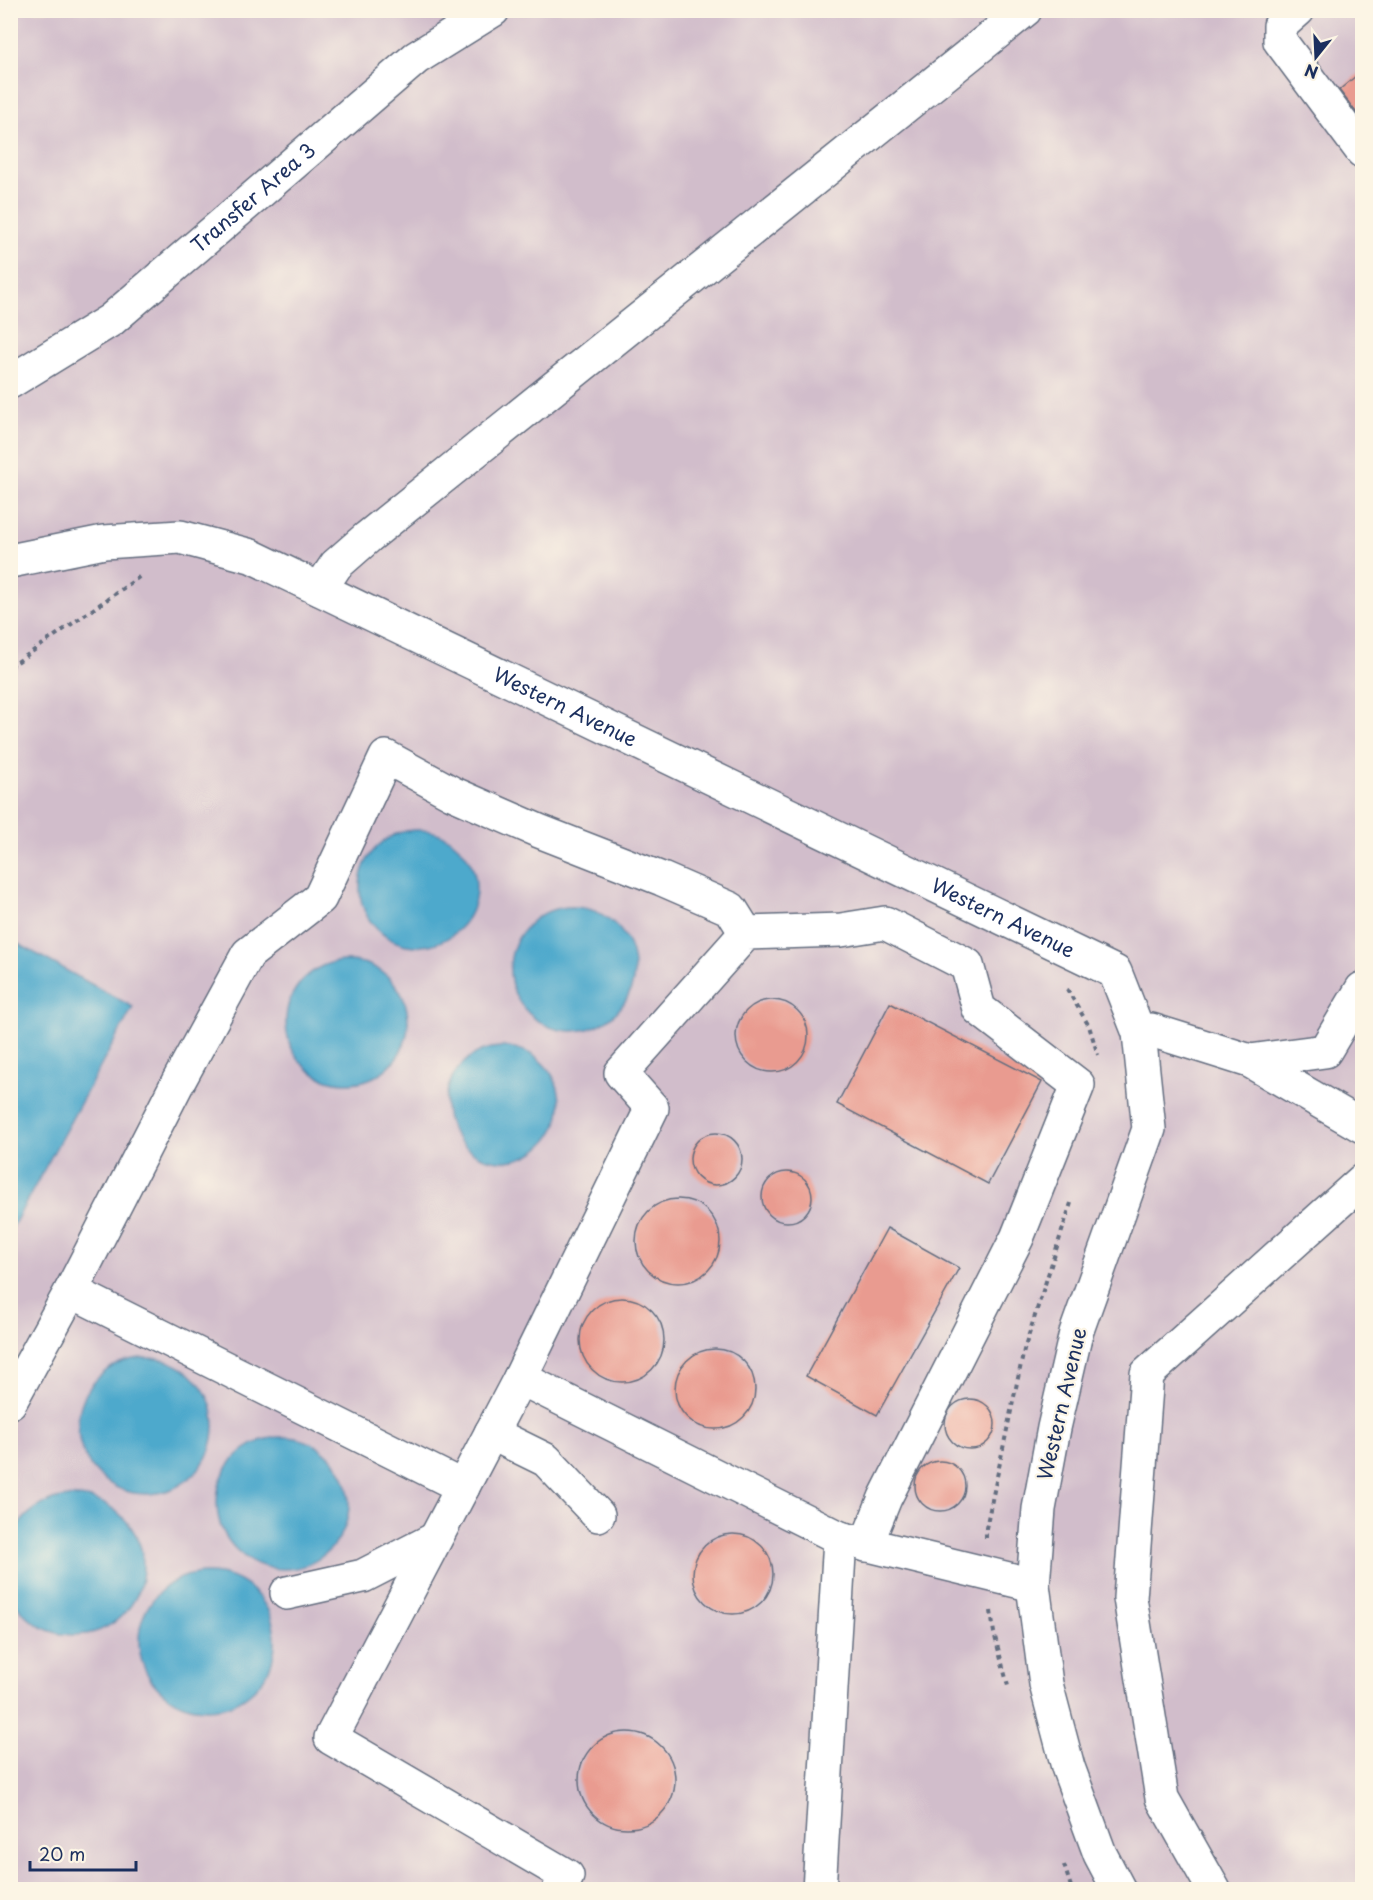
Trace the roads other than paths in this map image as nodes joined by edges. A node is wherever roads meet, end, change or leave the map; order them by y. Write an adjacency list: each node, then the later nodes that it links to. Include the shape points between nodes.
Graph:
1 (493, 10): 5 (street, Transfer Area 3, via 416,58 111,320)
2 (1025, 10): 7 (street, via 368,537 336,565)
3 (1298, 10): 4 (street, via 1280,26 1280,40)
4 (1362, 151)
5 (10, 382)
6 (10, 561): 7 (street, Western Avenue, via 104,542 180,537 251,556)
7 (320, 589): 10 (street, Western Avenue, via 1115,972)
8 (746, 933): 14 (street, via 731,909 452,793 386,757 320,898 248,954); 15 (street, via 621,1073 652,1108); 21 (street, via 841,930 885,922 967,965 979,1009 1078,1085 1017,1238 885,1498)
9 (1362, 989): 11 (street, via 1325,1051)
10 (1138, 1033): 11 (street, via 1151,1030); 22 (street, Western Avenue, via 1149,1129 1076,1333 1039,1509)
11 (1250, 1061): 12 (street)
12 (1362, 1126)
13 (1362, 1181): 27 (street, via 1147,1374 1130,1598 1162,1798)
14 (71, 1291): 16 (street); 18 (street)
15 (520, 1378): 17 (street); 21 (street)
16 (10, 1402)
17 (491, 1433): 18 (street); 19 (street, via 546,1460)
18 (463, 1487): 20 (street)
19 (598, 1515)
20 (435, 1539): 23 (street, via 363,1576); 24 (street, via 331,1738 567,1876)
21 (853, 1541): 22 (street); 25 (street)
22 (1033, 1585): 26 (street, Western Avenue, via 1046,1684 1068,1767 1100,1854)
23 (287, 1593)
24 (559, 1890)
25 (819, 1890)
26 (1119, 1890)
27 (1214, 1890)

